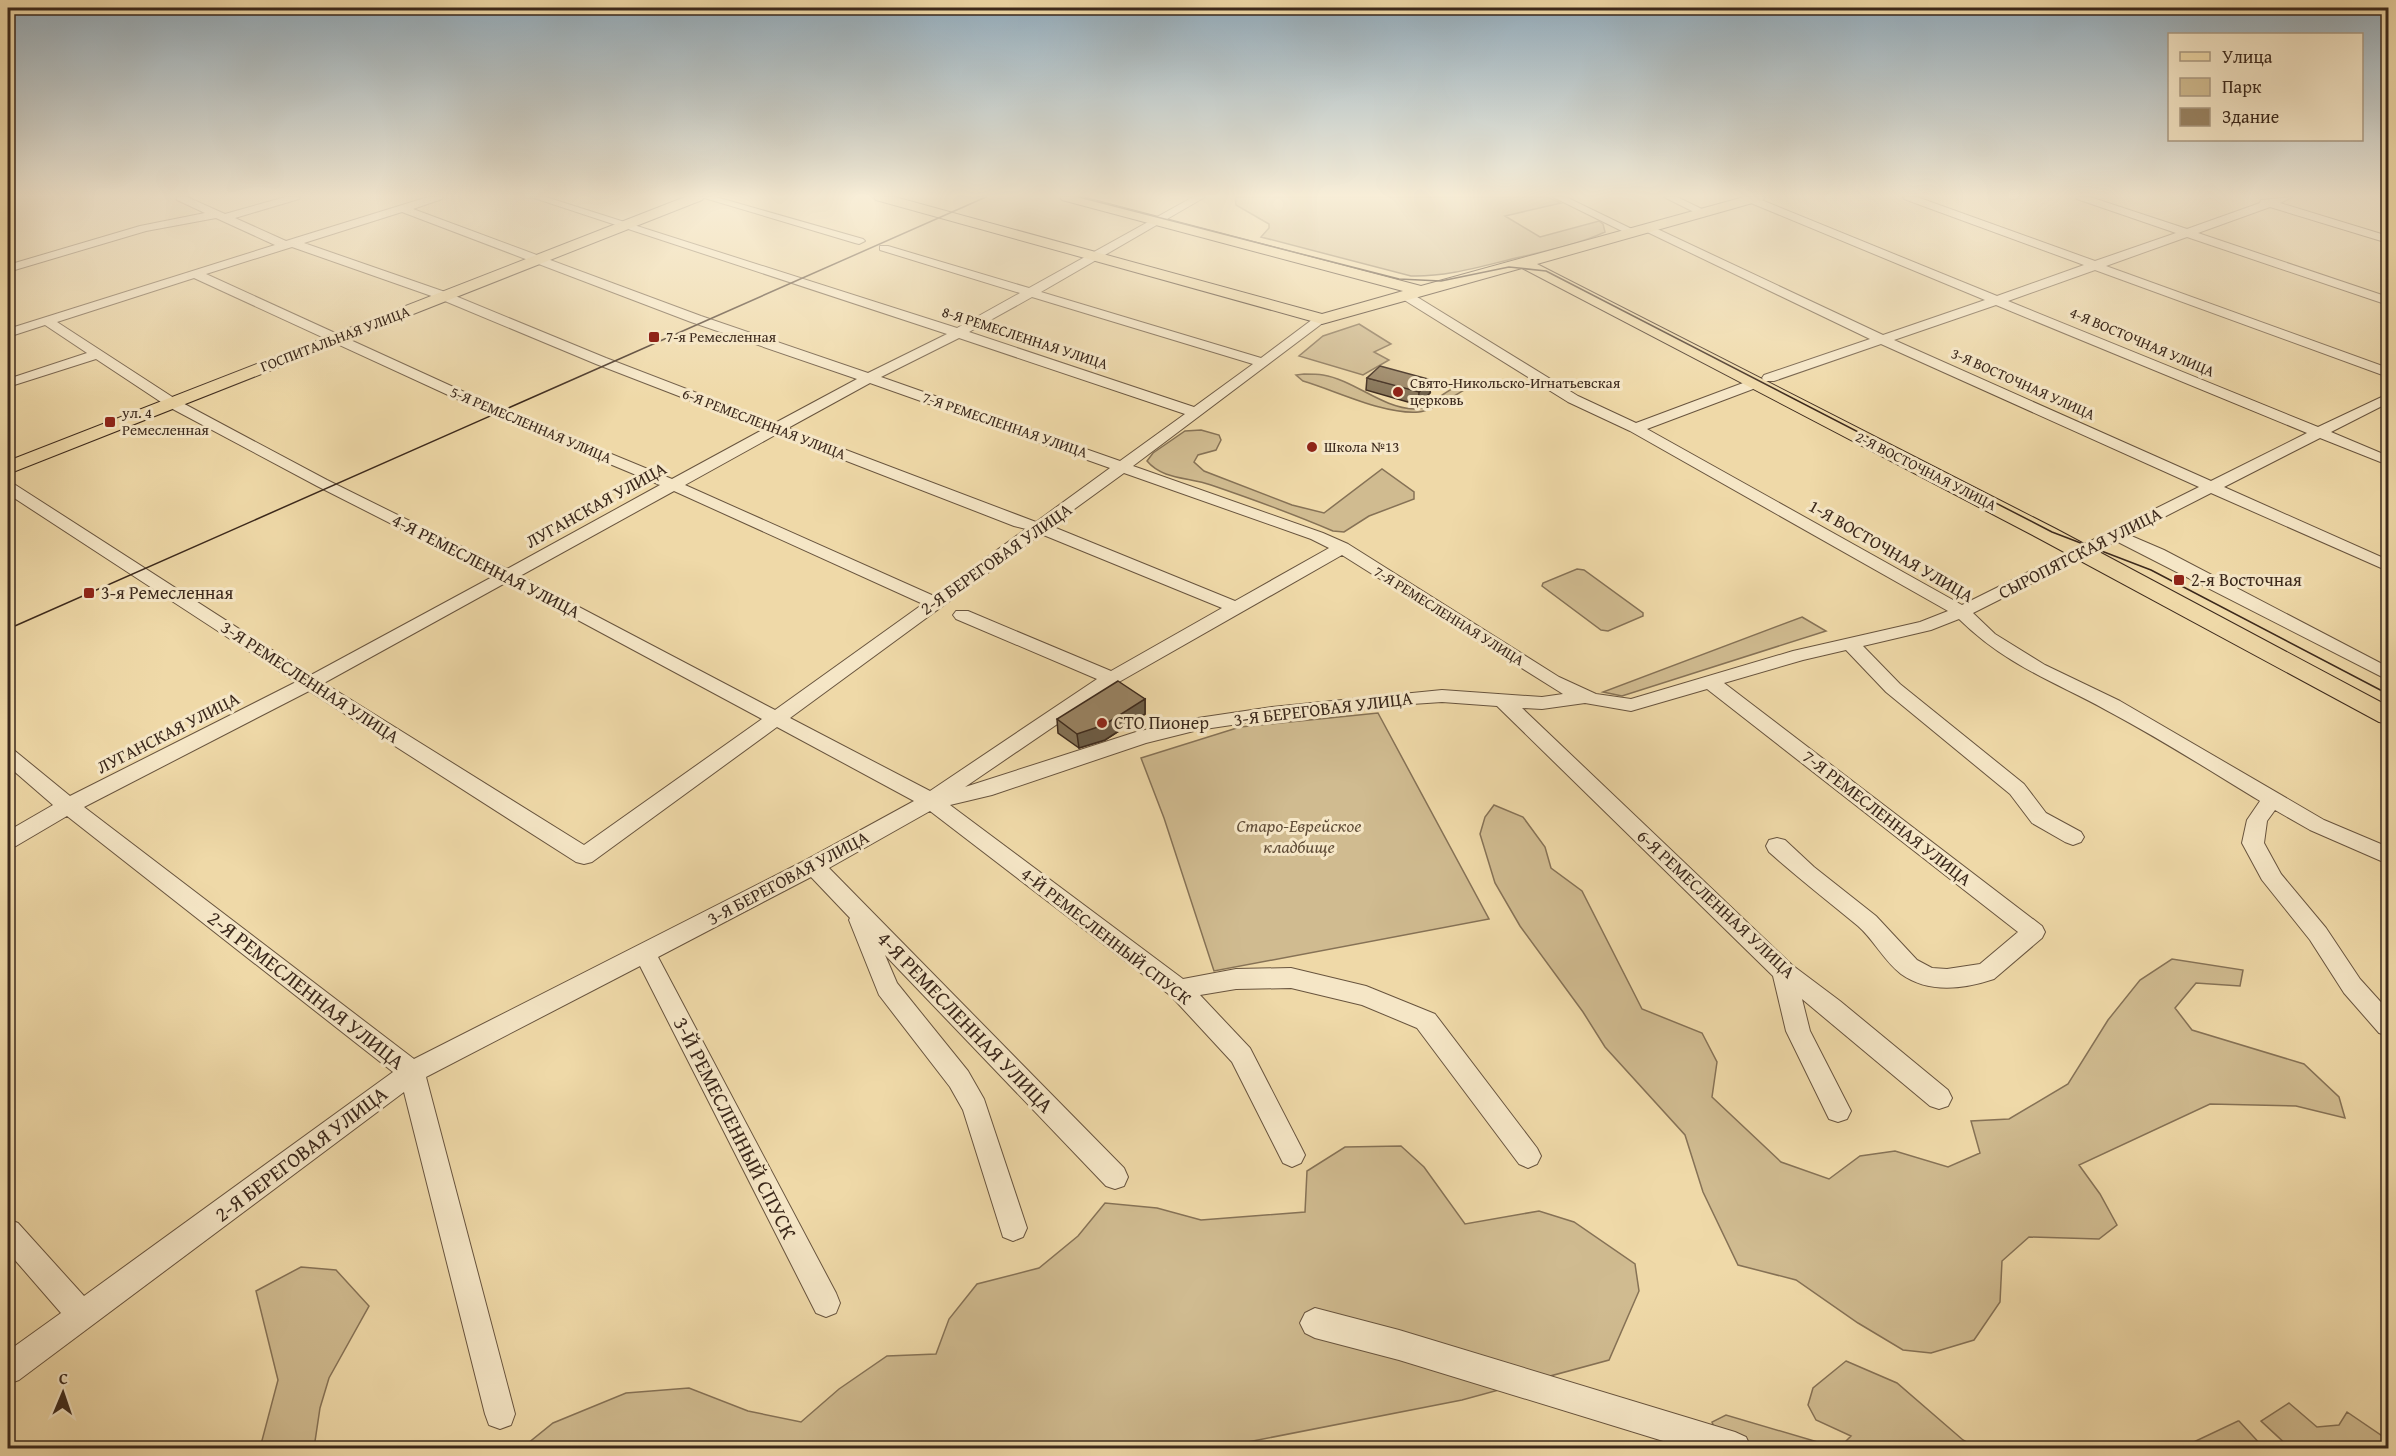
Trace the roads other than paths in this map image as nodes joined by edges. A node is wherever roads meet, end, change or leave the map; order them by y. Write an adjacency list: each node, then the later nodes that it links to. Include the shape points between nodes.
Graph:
1 (223, 265): 16 (street)
2 (351, 265): 19 (street, 6-Я РЕМЕСЛЕННАЯ УЛИЦА)
3 (521, 265): 19 (main road, ГОСПИТАЛЬНАЯ УЛИЦА)
4 (552, 265): 31 (street, 7-Я РЕМЕСЛЕННАЯ УЛИЦА)
5 (747, 265): 25 (street, 8-Я РЕМЕСЛЕННАЯ УЛИЦА)
6 (940, 265): 17 (street)
7 (1078, 265): 17 (street, ЛУГАНСКАЯ УЛИЦА)
8 (1126, 265): 22 (main road)
9 (1315, 265): 18 (main road)
10 (1515, 265): 18 (main road, 2-Я БЕРЕГОВАЯ УЛИЦА)
11 (1542, 265): 32 (main road, 2-Я ВОСТОЧНАЯ УЛИЦА)
12 (1717, 265): 27 (street, 3-Я ВОСТОЧНАЯ УЛИЦА)
13 (1914, 265): 20 (street, 4-Я ВОСТОЧНАЯ УЛИЦА)
14 (2095, 265): 20 (street); 30 (street)
15 (2282, 265): 21 (street)
16 (195, 274): 23 (street); 26 (street, 5-Я РЕМЕСЛЕННАЯ УЛИЦА)
17 (1030, 292): 25 (street, ЛУГАНСКАЯ УЛИЦА); 29 (street)
18 (1414, 293): 22 (main road, 2-Я БЕРЕГОВАЯ УЛИЦА); 37 (street, 1-Я ВОСТОЧНАЯ УЛИЦА, via 1573,399)
19 (444, 296): 26 (main road, ГОСПИТАЛЬНАЯ УЛИЦА); 38 (street, 6-Я РЕМЕСЛЕННАЯ УЛИЦА)
20 (1998, 300): 27 (street); 39 (street, 4-Я ВОСТОЧНАЯ УЛИЦА)
21 (2388, 301)
22 (1322, 319): 29 (street, 2-Я БЕРЕГОВАЯ УЛИЦА)
23 (47, 321): 24 (street); 28 (street, 4-Я РЕМЕСЛЕННАЯ УЛИЦА)
24 (8, 333)
25 (958, 333): 31 (street, ЛУГАНСКАЯ УЛИЦА); 36 (street, 8-Я РЕМЕСЛЕННАЯ УЛИЦА)
26 (336, 339): 35 (main road, ГОСПИТАЛЬНАЯ УЛИЦА); 43 (street, 5-Я РЕМЕСЛЕННАЯ УЛИЦА, via 490,410)
27 (1883, 340): 32 (street); 44 (street, 3-Я ВОСТОЧНАЯ УЛИЦА)
28 (97, 354): 33 (street); 35 (street, 4-Я РЕМЕСЛЕННАЯ УЛИЦА)
29 (1263, 363): 36 (street, 2-Я БЕРЕГОВАЯ УЛИЦА)
30 (2388, 372)
31 (869, 378): 38 (street, ЛУГАНСКАЯ УЛИЦА); 41 (street, 7-Я РЕМЕСЛЕННАЯ УЛИЦА)
32 (1763, 381): 37 (street); 49 (main road, 2-Я ВОСТОЧНАЯ УЛИЦА)
33 (8, 383)
34 (2388, 398): 39 (street, СЫРОПЯТСКАЯ УЛИЦА)
35 (172, 403): 42 (main road, ГОСПИТАЛЬНАЯ УЛИЦА); 51 (street, 4-Я РЕМЕСЛЕННАЯ УЛИЦА)
36 (1196, 413): 41 (street, 2-Я БЕРЕГОВАЯ УЛИЦА)
37 (1635, 428): 54 (street, 1-Я ВОСТОЧНАЯ УЛИЦА)
38 (776, 430): 43 (street, ЛУГАНСКАЯ УЛИЦА); 46 (street, 6-Я РЕМЕСЛЕННАЯ УЛИЦА, via 1020,524)
39 (2319, 433): 40 (street, 4-Я ВОСТОЧНАЯ УЛИЦА); 44 (street, СЫРОПЯТСКАЯ УЛИЦА)
40 (2388, 461)
41 (1124, 467): 46 (street, 2-Я БЕРЕГОВАЯ УЛИЦА); 48 (street, 7-Я РЕМЕСЛЕННАЯ УЛИЦА)
42 (8, 468)
43 (673, 485): 51 (street, ЛУГАНСКАЯ УЛИЦА); 52 (street, 5-Я РЕМЕСЛЕННАЯ УЛИЦА)
44 (2212, 486): 47 (street, СЫРОПЯТСКАЯ УЛИЦА); 50 (street, 3-Я ВОСТОЧНАЯ УЛИЦА)
45 (8, 487): 61 (street, 3-Я РЕМЕСЛЕННАЯ УЛИЦА)
46 (1041, 528): 52 (street, 2-Я БЕРЕГОВАЯ УЛИЦА); 53 (street, 6-Я РЕМЕСЛЕННАЯ УЛИЦА)
47 (2116, 535): 49 (street, СЫРОПЯТСКАЯ УЛИЦА); 57 (street)
48 (1342, 548): 53 (street, 3-Я БЕРЕГОВАЯ УЛИЦА); 62 (street, 7-Я РЕМЕСЛЕННАЯ УЛИЦА)
49 (2088, 548): 54 (street, СЫРОПЯТСКАЯ УЛИЦА); 59 (main road, 2-Я ВОСТОЧНАЯ УЛИЦА)
50 (2388, 566)
51 (508, 576): 61 (street, ЛУГАНСКАЯ УЛИЦА); 66 (street, 4-Я РЕМЕСЛЕННАЯ УЛИЦА)
52 (934, 602): 66 (street, 2-Я БЕРЕГОВАЯ УЛИЦА)
53 (1234, 607): 58 (street, 3-Я БЕРЕГОВАЯ УЛИЦА)
54 (1962, 612): 56 (street, СЫРОПЯТСКАЯ УЛИЦА, via 1925,626); 68 (street, 1-Я ВОСТОЧНАЯ УЛИЦА, via 1989,638 2038,669 2113,705)
55 (962, 615): 58 (street)
56 (1851, 644): 60 (street, СЫРОПЯТСКАЯ УЛИЦА); 71 (street, via 1893,688 2018,789 2039,818)
57 (2388, 674)
58 (1112, 678): 69 (street, 3-Я БЕРЕГОВАЯ УЛИЦА)
59 (2333, 680): 64 (main road); 65 (main road)
60 (1710, 682): 62 (street, СЫРОПЯТСКАЯ УЛИЦА, via 1630,705); 73 (street, 7-Я РЕМЕСЛЕННАЯ УЛИЦА, via 2034,932 1986,972 1947,979 1929,977 1909,967 1868,922)
61 (310, 683): 70 (street, ЛУГАНСКАЯ УЛИЦА); 74 (street, 3-Я РЕМЕСЛЕННАЯ УЛИЦА)
62 (1582, 698): 63 (street, 3-Я БЕРЕГОВАЯ УЛИЦА, via 1542,703)
63 (1502, 700): 69 (street, 3-Я БЕРЕГОВАЯ УЛИЦА, via 1412,698 1198,724 1091,753 985,790); 79 (street, 6-Я РЕМЕСЛЕННАЯ УЛИЦА)
64 (2388, 702)
65 (2388, 716)
66 (776, 718): 69 (street, 4-Я РЕМЕСЛЕННАЯ УЛИЦА); 74 (street, 2-Я БЕРЕГОВАЯ УЛИЦА)
67 (8, 756): 70 (street, 2-Я РЕМЕСЛЕННАЯ УЛИЦА)
68 (2273, 798): 75 (street, 1-Я ВОСТОЧНАЯ УЛИЦА, via 2317,825); 81 (street, via 2257,820 2253,843 2274,880 2318,934 2352,986)
69 (931, 801): 76 (street, 3-Я БЕРЕГОВАЯ УЛИЦА); 80 (street, 4-Й РЕМЕСЛЕННЫЙ СПУСК)
70 (68, 806): 72 (street, ЛУГАНСКАЯ УЛИЦА); 82 (street, 2-Я РЕМЕСЛЕННАЯ УЛИЦА)
71 (2073, 837)
72 (8, 840)
73 (1777, 846)
74 (584, 856)
75 (2388, 856)
76 (814, 866): 77 (street, 4-Я РЕМЕСЛЕННАЯ УЛИЦА); 78 (street, 3-Я БЕРЕГОВАЯ УЛИЦА)
77 (856, 910): 87 (street, 4-Я РЕМЕСЛЕННАЯ УЛИЦА); 88 (street, via 887,988 975,1107)
78 (644, 952): 82 (street, 2-Я БЕРЕГОВАЯ УЛИЦА); 90 (street, 3-Й РЕМЕСЛЕННЫЙ СПУСК)
79 (1784, 972): 83 (street, 6-Я РЕМЕСЛЕННАЯ УЛИЦА); 84 (street, via 1798,1031)
80 (1179, 989): 85 (street, 4-Й РЕМЕСЛЕННЫЙ СПУСК, via 1241,1055); 86 (street, via 1236,979 1291,978 1366,996 1426,1021)
81 (2388, 1026)
82 (412, 1072): 91 (street, 2-Я БЕРЕГОВАЯ УЛИЦА); 94 (street, 2-Я РЕМЕСЛЕННАЯ УЛИЦА)
83 (1939, 1098)
84 (1838, 1111)
85 (1292, 1155)
86 (1528, 1156)
87 (1115, 1178)
88 (1013, 1228)
89 (8, 1232): 91 (street)
90 (826, 1303)
91 (82, 1315): 93 (street, 2-Я БЕРЕГОВАЯ УЛИЦА)
92 (1315, 1323): 95 (street, via 1400,1345)
93 (8, 1369)
94 (500, 1414)
95 (1734, 1449)

